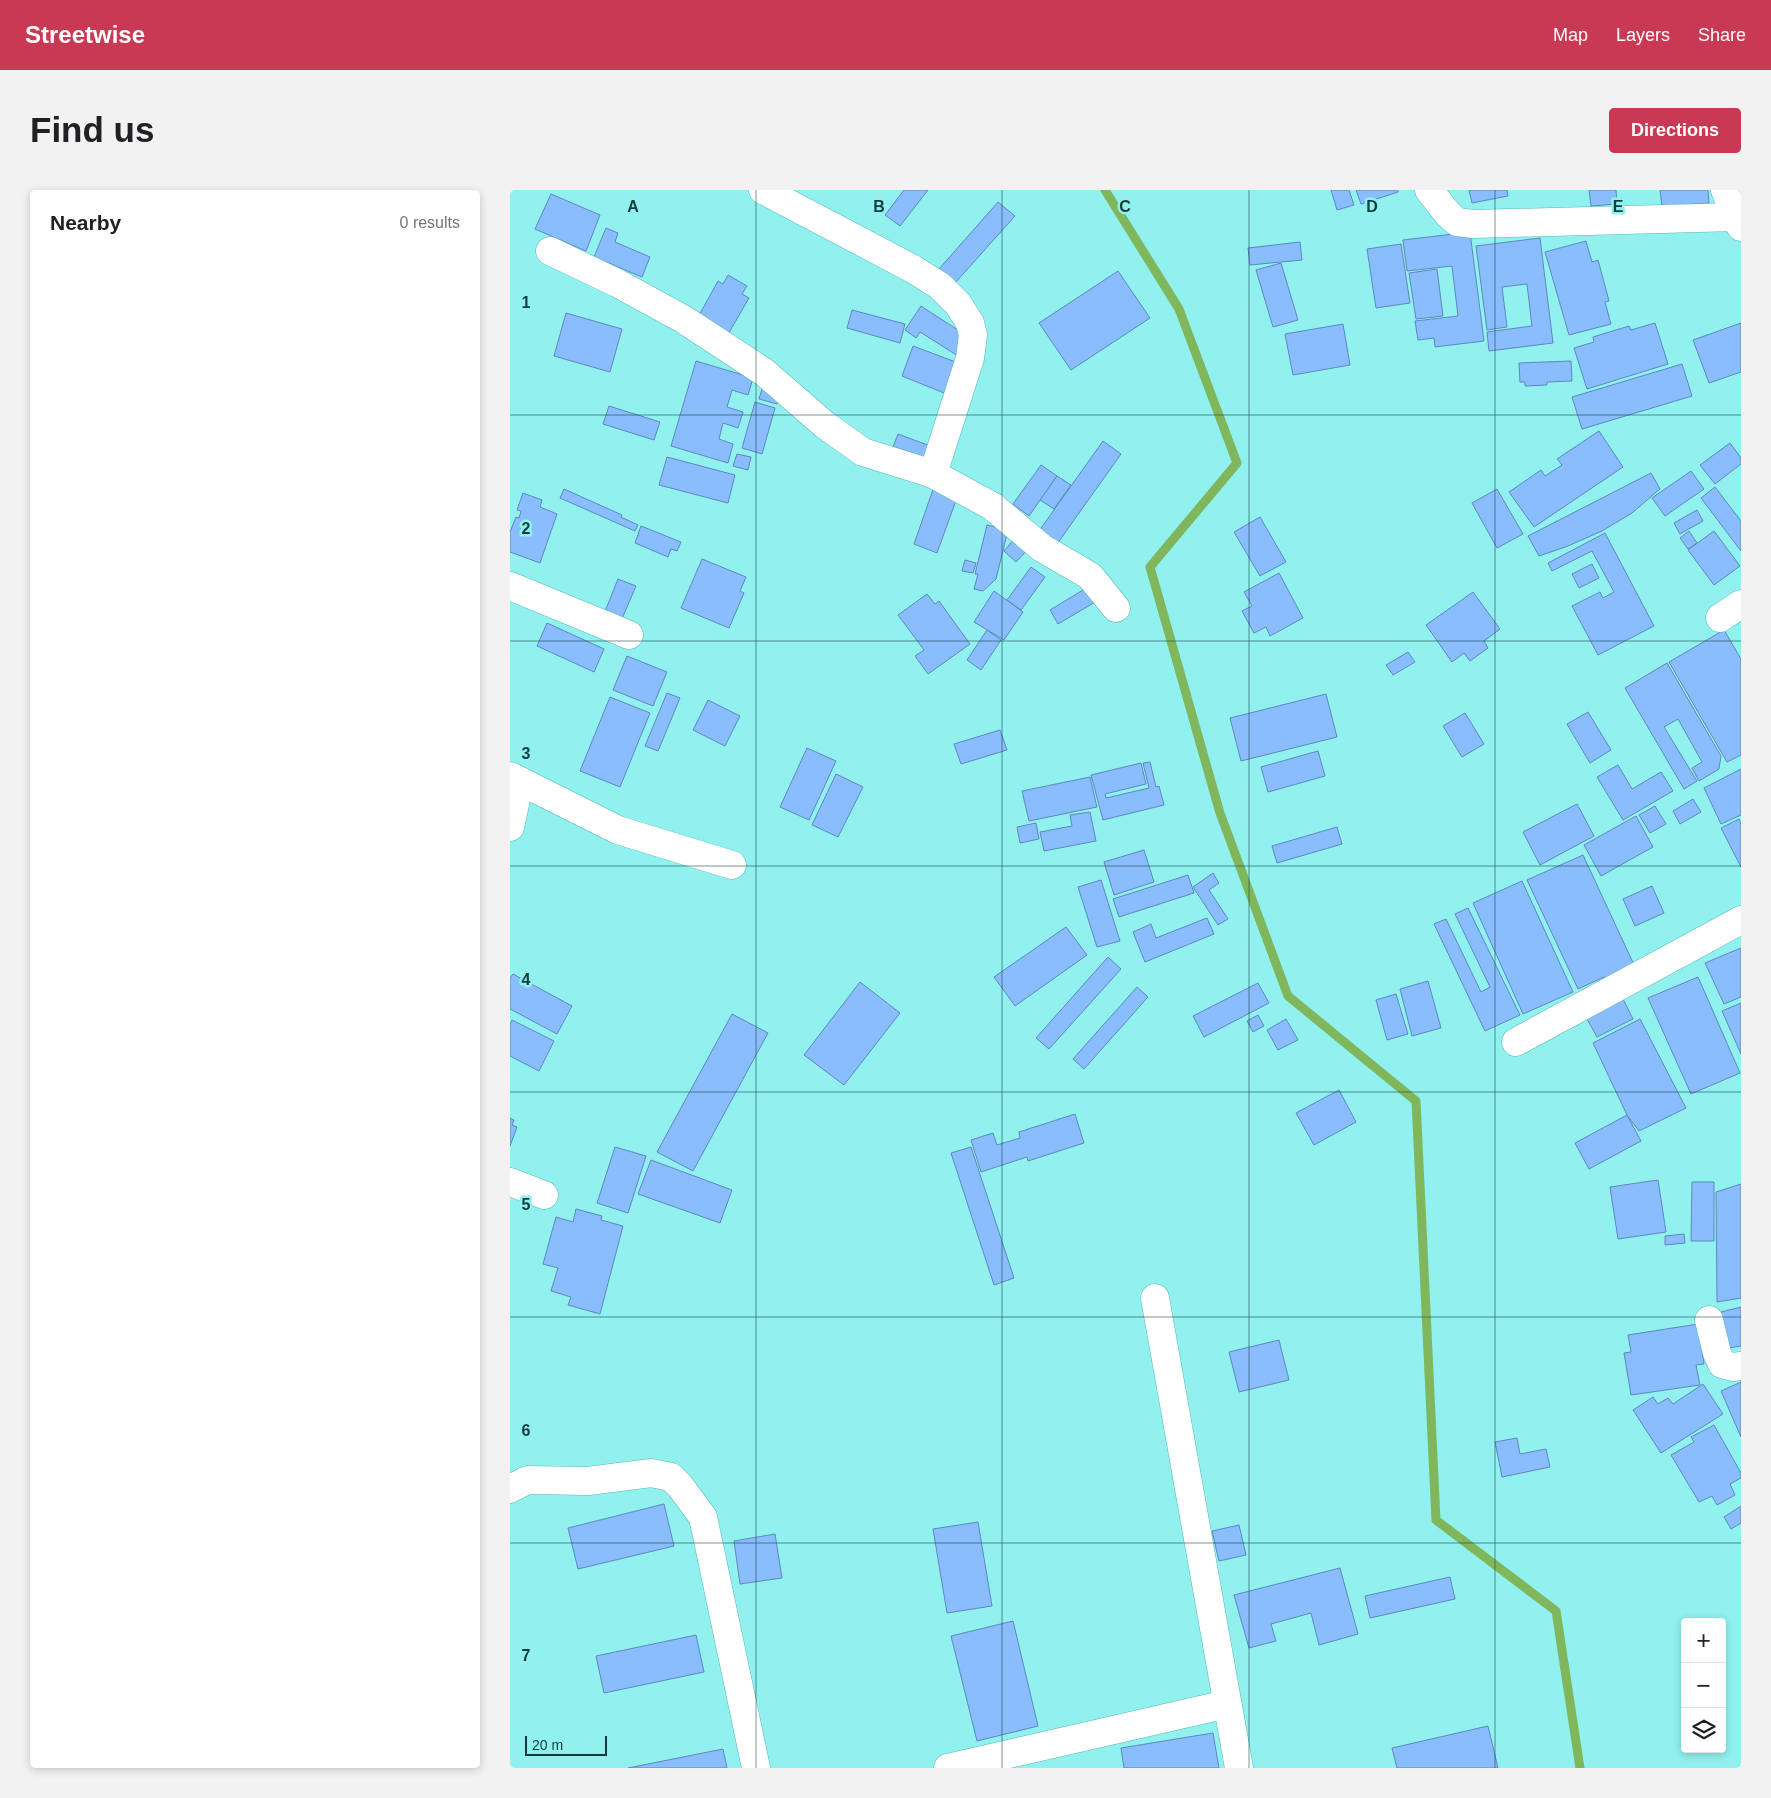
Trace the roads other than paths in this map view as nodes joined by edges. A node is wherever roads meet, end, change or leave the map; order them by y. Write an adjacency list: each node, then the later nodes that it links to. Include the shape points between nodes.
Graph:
1 (763, 190): 6 (street, via 940,286 958,304 970,323 973,335 970,358)
2 (1428, 190): 4 (street, via 1457,222 1474,224)
3 (1725, 190): 4 (street)
4 (1738, 222)
5 (550, 251): 6 (street, via 684,318 764,372 825,426 863,452)
6 (933, 474): 8 (street, via 992,506 1042,548 1090,576)
7 (510, 586): 9 (street)
8 (1116, 608)
9 (629, 635)
10 (515, 779): 11 (street); 12 (street, via 618,830)
11 (510, 827)
12 (732, 865)
13 (1741, 920): 14 (street)
14 (1516, 1042)
15 (510, 1182): 16 (street)
16 (544, 1195)
17 (1155, 1298): 21 (street)
18 (1709, 1320): 19 (street, via 1722,1364 1733,1368)
19 (1741, 1366)
20 (510, 1489): 22 (street, via 527,1480 588,1481 651,1473 671,1477 680,1486 703,1517)
21 (1227, 1704): 23 (street); 24 (street)
22 (756, 1768)
23 (948, 1768)
24 (1239, 1768)

